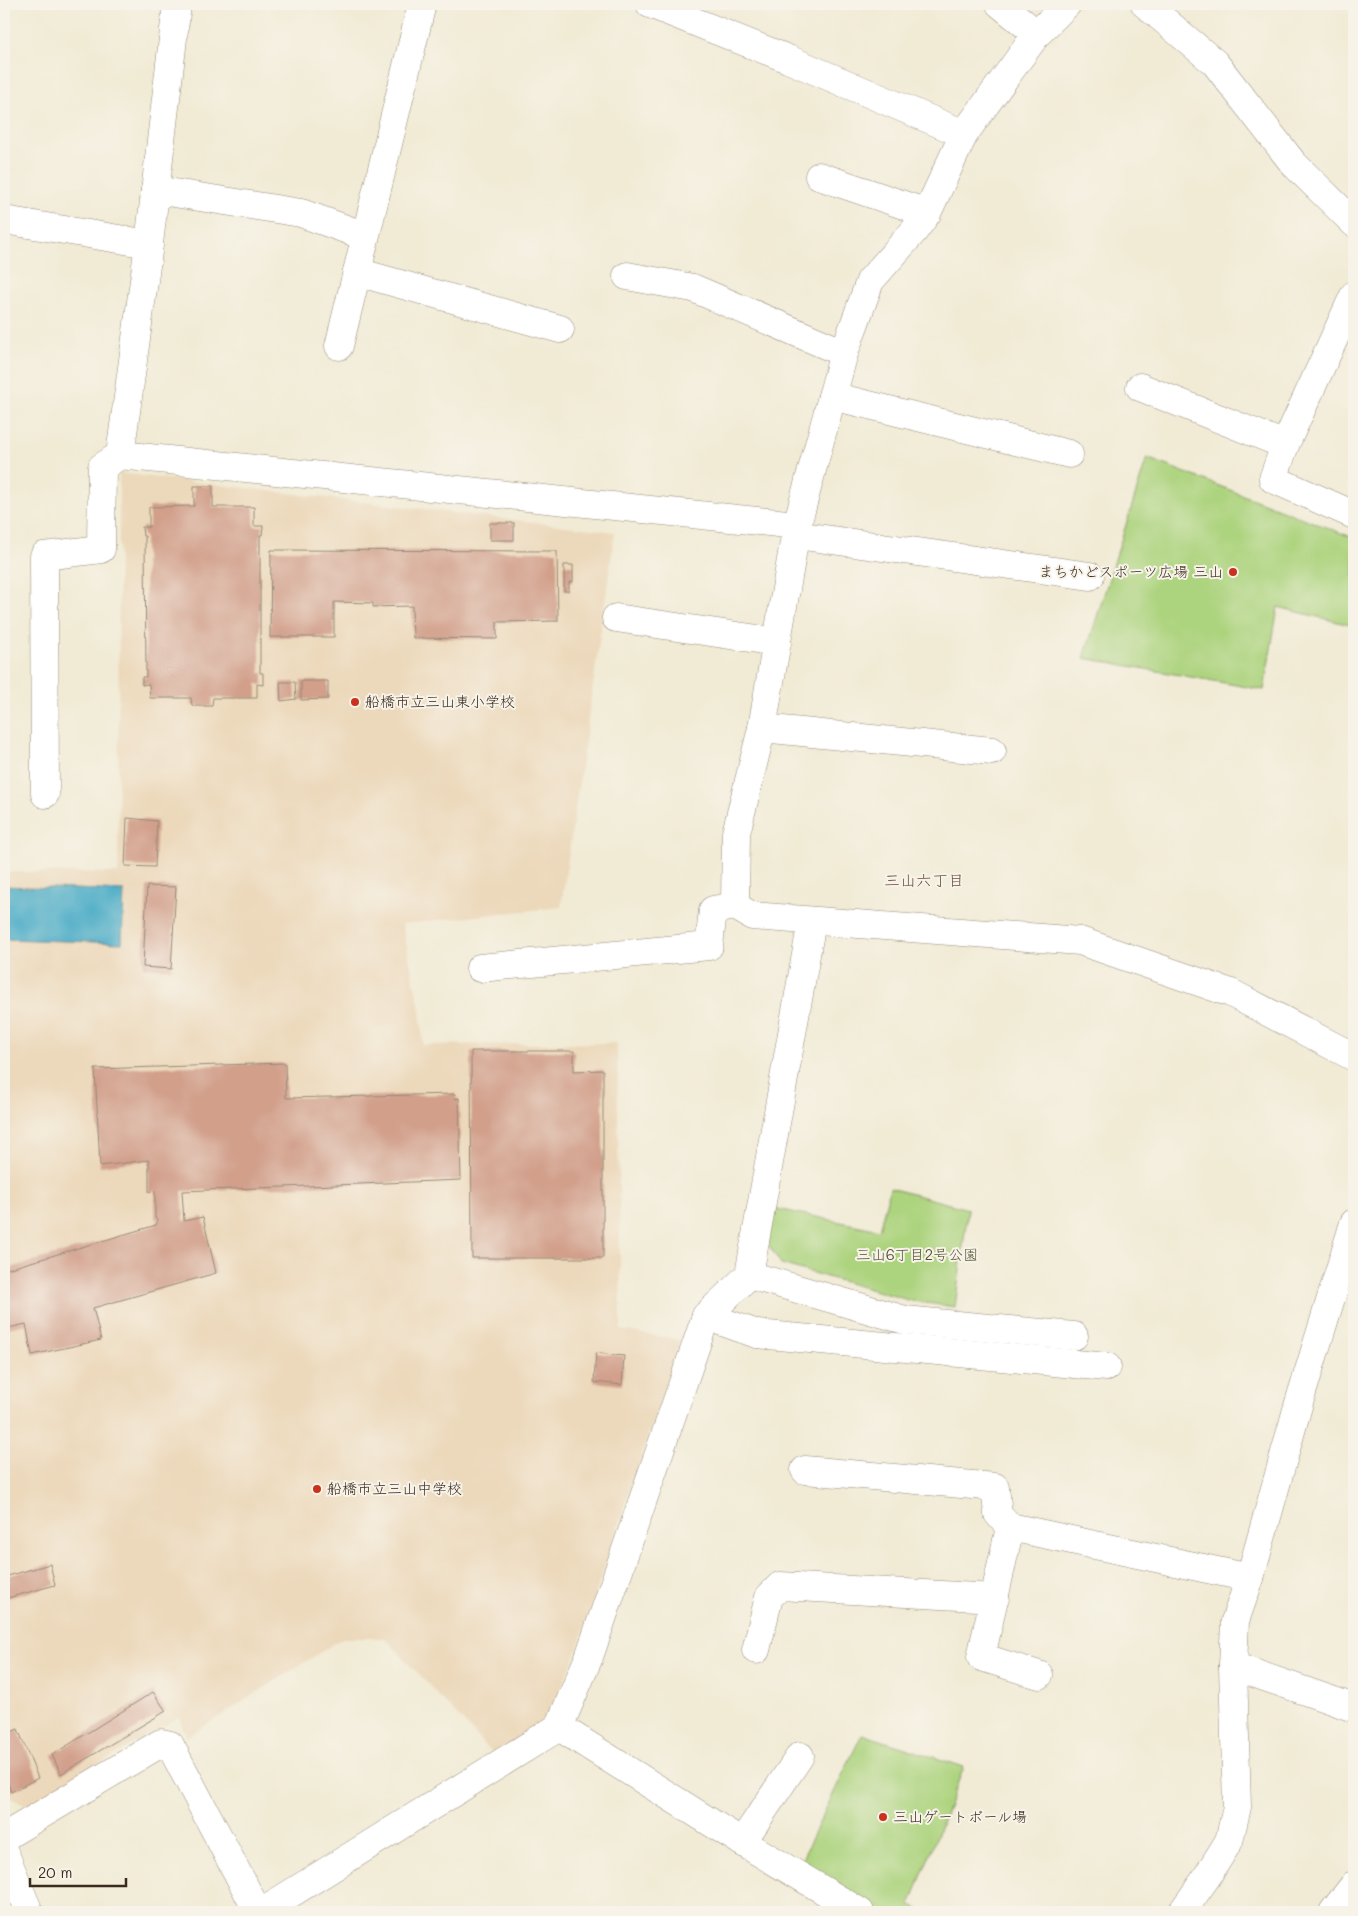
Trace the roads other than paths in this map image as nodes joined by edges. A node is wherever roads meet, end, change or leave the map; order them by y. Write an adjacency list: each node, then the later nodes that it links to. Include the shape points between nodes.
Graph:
1 (177, 4): 10 (street)
2 (422, 4): 14 (street)
3 (650, 4): 8 (street, via 788,58)
4 (1000, 4): 7 (street)
5 (1067, 4): 7 (street)
6 (1146, 4): 13 (street, via 1216,63 1293,163)
7 (1037, 34): 8 (street)
8 (964, 134): 11 (street)
9 (819, 176): 11 (street)
10 (155, 190): 14 (street, via 301,213); 15 (street)
11 (927, 213): 21 (street, via 870,281)
12 (4, 220): 15 (street)
13 (1354, 223)
14 (365, 236): 16 (street)
15 (149, 244): 26 (street)
16 (357, 272): 19 (street); 20 (street)
17 (627, 276): 21 (street, via 693,288)
18 (1354, 295): 24 (street)
19 (560, 329)
20 (339, 346)
21 (844, 353): 23 (street)
22 (1140, 387): 24 (street)
23 (832, 396): 25 (street); 28 (street)
24 (1285, 445): 27 (street, via 1273,479)
25 (1069, 454)
26 (120, 455): 28 (street); 34 (street, via 102,468 101,549 44,556)
27 (1354, 515)
28 (797, 530): 29 (street); 31 (street)
29 (1090, 576)
30 (616, 618): 31 (street)
31 (777, 642): 32 (street)
32 (762, 728): 33 (street); 35 (street, via 736,833)
33 (992, 751)
34 (45, 794)
35 (735, 906): 36 (street, via 752,916); 37 (street, via 712,910 709,946)
36 (812, 921): 38 (street, via 1080,941 1231,993); 40 (street)
37 (480, 968)
38 (1354, 1057)
39 (1354, 1223): 46 (street)
40 (749, 1275): 41 (street); 42 (street, via 905,1320)
41 (706, 1316): 43 (street, via 757,1334); 52 (street, via 589,1657)
42 (1074, 1336)
43 (1107, 1367)
44 (806, 1470): 45 (street, via 995,1487 998,1514)
45 (1010, 1528): 46 (street); 47 (street)
46 (1250, 1578): 49 (street, via 1235,1621)
47 (995, 1598): 48 (street, via 780,1586 769,1597); 50 (street, via 981,1657)
48 (756, 1650)
49 (1234, 1666): 51 (street); 61 (street, via 1237,1807 1229,1841)
50 (1039, 1675)
51 (1354, 1708)
52 (559, 1727): 55 (street); 60 (street)
53 (800, 1756): 55 (street)
54 (4, 1837): 60 (street, via 161,1743 170,1745)
55 (742, 1842): 58 (street)
56 (4, 1852): 59 (street)
57 (1354, 1885): 62 (street)
58 (850, 1909)
59 (29, 1912)
60 (259, 1912)
61 (1182, 1912)
62 (1333, 1912)

